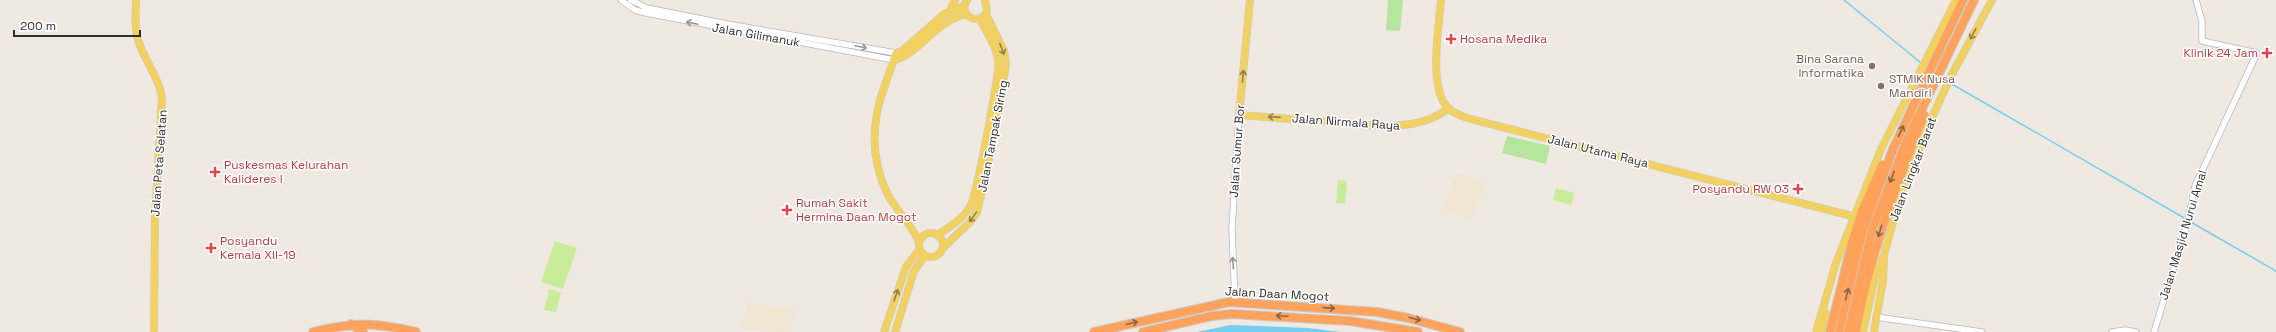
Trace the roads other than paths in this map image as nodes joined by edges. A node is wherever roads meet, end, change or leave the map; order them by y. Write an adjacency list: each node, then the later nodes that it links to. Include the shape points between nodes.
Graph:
1 (136, 0): 38 (main road, Jalan Peta Selatan, via 135,30 138,42 162,97 155,217)
2 (621, 0): 16 (street, Jalan Gilimanuk, one-way to 2, via 646,13 635,10)
3 (631, 0): 16 (street, Jalan Gilimanuk, one-way to 16, via 647,8)
4 (955, 0): 14 (main road)
5 (985, 0): 15 (main road, via 988,8)
6 (1250, 0): 21 (main road, Jalan Sumur Bor, one-way to 6)
7 (1441, 0): 20 (main road, via 1437,77 1439,90)
8 (1956, 0): 17 (main road)
9 (1963, 0): 17 (highway)
10 (1974, 0): 19 (highway)
11 (1992, 0): 31 (main road, Jalan Lingkar Barat, one-way to 31, via 1945,88 1898,204)
12 (2196, 0): 59 (street, Jalan Masjid Nurul Amal, via 2202,21 2202,41 2257,53 2195,186 2188,221)
13 (965, 4): 14 (main road); 15 (main road, via 973,19); 16 (main road, via 905,56)
14 (950, 10): 16 (main road)
15 (983, 17): 26 (main road, Jalan Tampak Siring, via 998,61 987,128 970,208 949,228); 29 (main road, Jalan Tampak Siring, one-way to 29, via 1004,51 1006,65 977,212)
16 (895, 57): 24 (main road, via 877,117 874,152 888,194)
17 (1931, 60): 18 (highway)
18 (1922, 78): 22 (highway, one-way to 18); 23 (main road, via 1881,149)
19 (1924, 103): 52 (highway, one-way to 52, via 1872,230); 53 (highway, one-way to 53, via 1927,108 1874,250)
20 (1449, 108): 21 (main road, Jalan Nirmala Raya, one-way to 21, via 1425,122 1404,126); 23 (main road, Jalan Utama Raya, via 1467,117 1494,125)
21 (1239, 115): 33 (street, Jalan Sumur Bor, one-way to 21, via 1232,229)
22 (1893, 149): 50 (highway, via 1880,169 1862,211); 51 (highway, one-way to 22, via 1863,230)
23 (1856, 217): 27 (main road)
24 (914, 230): 25 (main road); 28 (main road)
25 (924, 235): 26 (main road); 28 (main road)
26 (937, 235): 29 (main road, via 942,240)
27 (1846, 239): 48 (main road, via 1836,263); 49 (main road)
28 (919, 242): 30 (main road)
29 (943, 248): 32 (main road, via 938,255)
30 (919, 250): 32 (main road); 42 (main road, one-way to 30, via 906,268)
31 (1884, 254): 35 (main road, Jalan Lingkar Barat, via 1883,280); 54 (main road, Jalan Lingkar Barat, via 1870,294)
32 (925, 256): 43 (main road, via 914,271)
33 (1235, 302): 34 (highway, Jalan Daan Mogot, one-way to 34); 44 (highway, Jalan Daan Mogot, one-way to 33, via 1212,304)
34 (1373, 312): 36 (highway); 47 (highway, Jalan Daan Mogot, one-way to 47)
35 (1876, 317): 55 (main road, Jalan Lingkar Barat); 56 (street)
36 (1372, 323): 45 (highway, Jalan Daan Mogot, one-way to 45, via 1232,314 1212,316); 46 (highway, Jalan Daan Mogot)
37 (352, 327): 39 (highway); 40 (highway); 41 (highway, via 391,326)
38 (154, 332)
39 (313, 332)
40 (363, 332)
41 (416, 332)
42 (884, 332)
43 (895, 332)
44 (1094, 332)
45 (1143, 332)
46 (1418, 332)
47 (1460, 332)
48 (1816, 332)
49 (1822, 332)
50 (1830, 332)
51 (1839, 332)
52 (1848, 332)
53 (1856, 332)
54 (1863, 332)
55 (1874, 332)
56 (1982, 332)
57 (2112, 332): 58 (street)
58 (2136, 332)
59 (2154, 332)

